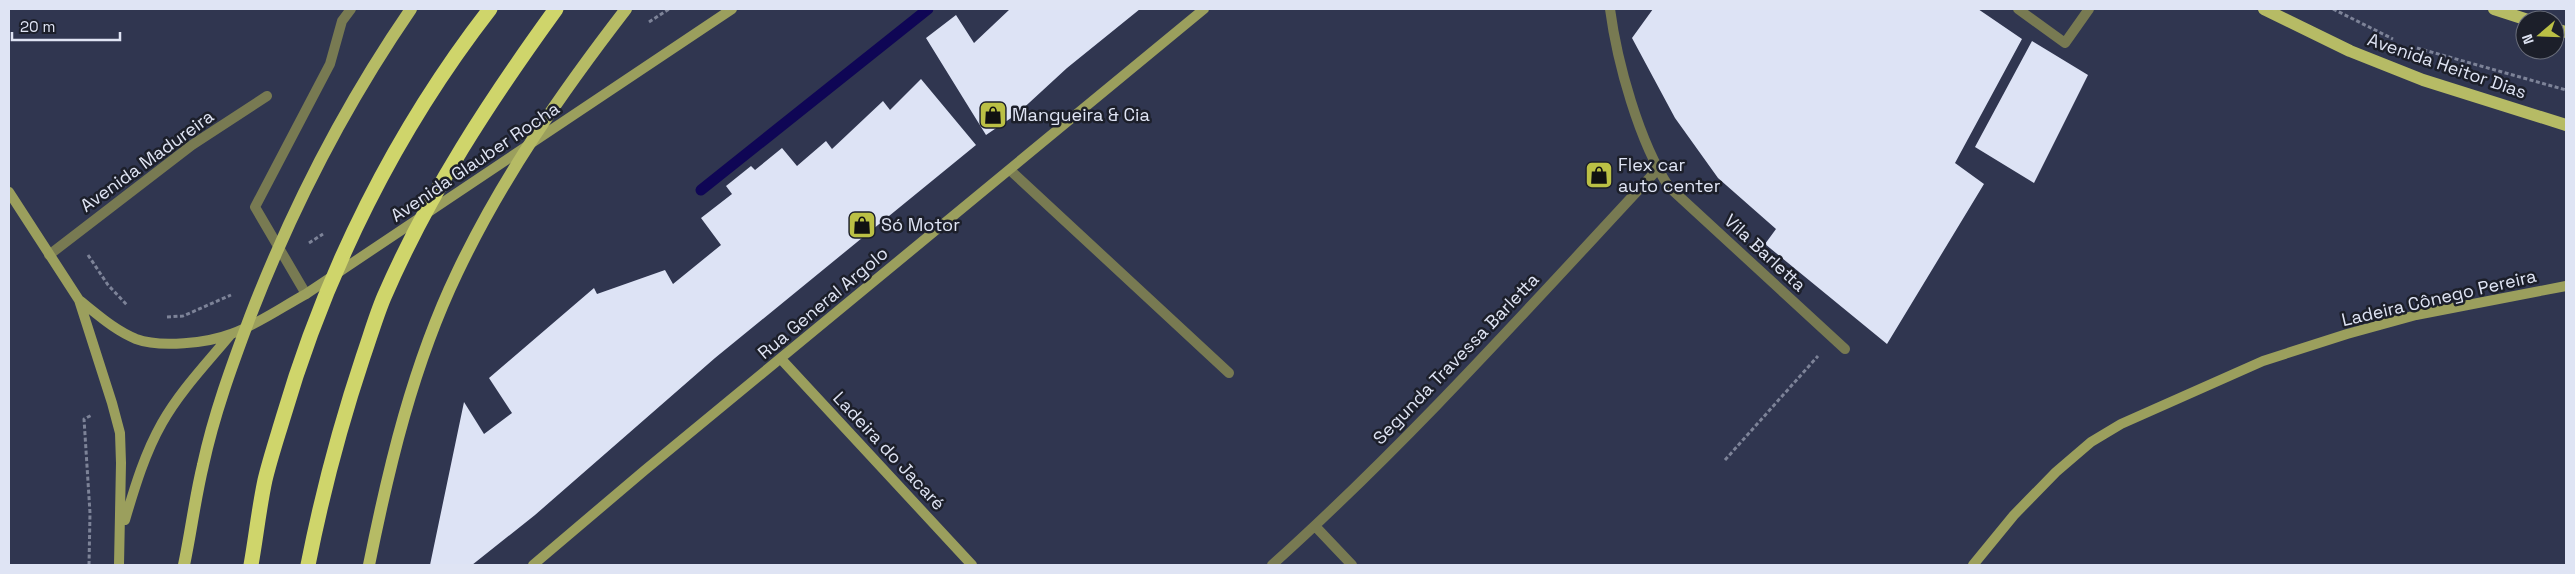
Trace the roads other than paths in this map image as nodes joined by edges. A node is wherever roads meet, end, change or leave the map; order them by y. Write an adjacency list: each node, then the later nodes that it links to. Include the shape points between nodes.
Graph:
1 (351, 9): 21 (street, via 342,21 330,64 255,207)
2 (411, 9): 30 (main road, bridge, via 376,60 322,153 275,251 231,366 203,464)
3 (490, 9): 31 (highway, bridge, via 425,101 378,183 332,279 295,379 266,479)
4 (556, 9): 32 (highway, bridge, via 474,126 426,209 384,298 323,490)
5 (626, 9): 33 (main road, bridge, via 540,124 457,273 423,355 401,425)
6 (732, 9): 21 (street, Avenida Glauber Rocha)
7 (1204, 9): 16 (street, Rua General Argolo)
8 (1610, 9): 17 (street, Vila Barletta, via 1615,49)
9 (2018, 9): 10 (street, via 2065,43)
10 (2089, 9)
11 (2264, 9): 15 (main road, Avenida Heitor Dias, via 2350,51 2423,80)
12 (2494, 9): 13 (main road)
13 (2515, 16)
14 (267, 96): 19 (street, Avenida Madureira, via 192,145)
15 (2566, 125)
16 (1010, 170): 25 (street, Rua General Argolo); 26 (street)
17 (1657, 170): 24 (street, Vila Barletta, via 1669,187); 27 (street, Segunda Travessa Barletta, via 1490,349)
18 (9, 192): 19 (street)
19 (49, 255): 22 (street)
20 (2566, 286): 38 (street, Ladeira Cônego Pereira, via 2416,315 2263,360 2121,424 2091,442 2056,472 2014,515)
21 (306, 294): 23 (street, Avenida Glauber Rocha)
22 (79, 300): 23 (street, Avenida Glauber Rocha, via 110,325 137,340 188,343); 28 (street, via 120,433)
23 (231, 334): 28 (street, Avenida Glauber Rocha, via 162,422 138,475)
24 (1845, 349)
25 (781, 359): 34 (street, Rua General Argolo); 35 (street, Ladeira do Jacaré)
26 (1229, 373)
27 (1315, 526): 36 (street, Segunda Travessa Barletta); 37 (street)
28 (121, 532): 29 (street)
29 (119, 565)
30 (184, 565)
31 (251, 565)
32 (308, 565)
33 (369, 565)
34 (533, 565)
35 (972, 565)
36 (1272, 565)
37 (1352, 565)
38 (1973, 565)

